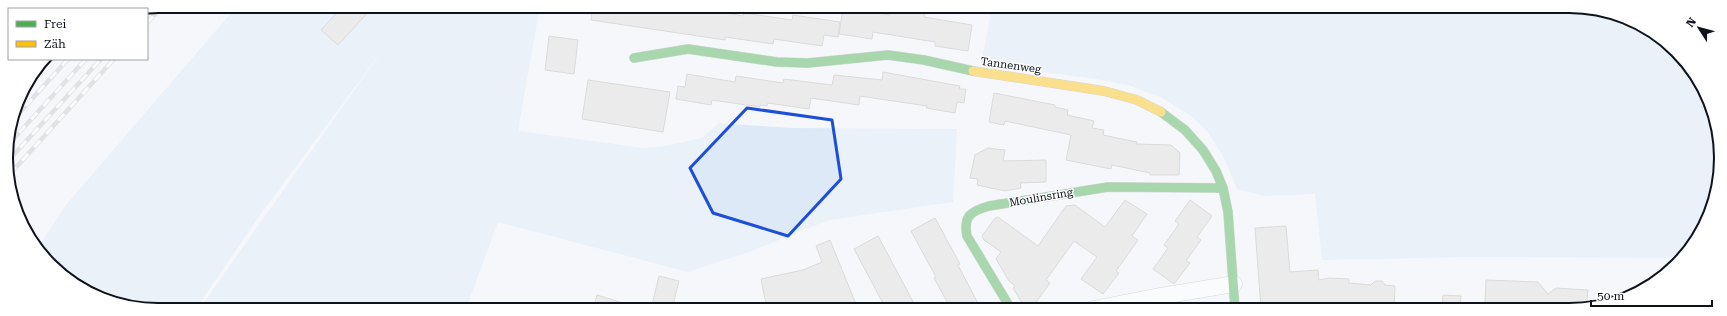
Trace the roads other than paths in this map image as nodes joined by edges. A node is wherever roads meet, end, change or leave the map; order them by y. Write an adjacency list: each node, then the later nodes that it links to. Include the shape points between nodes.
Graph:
1 (634, 58): 2 (street, Tannenweg, via 688,49 777,62 808,63 888,55 1124,95 1164,114 1185,130 1203,150)
2 (1223, 188): 3 (street, Tannenweg, via 1228,212); 4 (street, Moulinsring, via 1108,187 976,210 966,221 967,236)
3 (1234, 284): 5 (street); 6 (street, Tannenweg)
4 (1007, 303)
5 (1125, 303)
6 (1235, 303)

